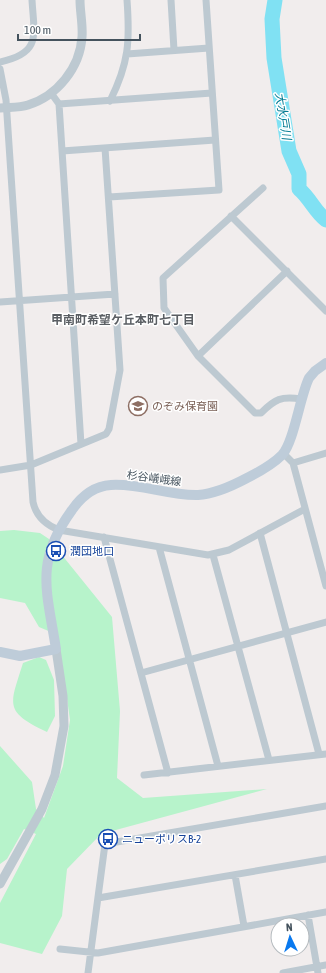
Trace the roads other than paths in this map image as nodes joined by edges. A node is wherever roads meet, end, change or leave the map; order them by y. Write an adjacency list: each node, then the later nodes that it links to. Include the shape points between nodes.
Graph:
1 (32, 0): 9 (street, via 32,43 22,56)
2 (80, 0): 11 (street, via 82,37 79,55 71,72)
3 (127, 0): 8 (street)
4 (171, 0): 7 (street)
5 (206, 0): 6 (street)
6 (209, 48): 7 (street); 12 (street)
7 (174, 50): 8 (street)
8 (127, 54): 13 (street)
9 (0, 62)
10 (0, 69): 15 (street)
11 (51, 93): 14 (street); 15 (street, via 26,106)
12 (212, 93): 13 (street); 16 (street)
13 (110, 101): 14 (street)
14 (59, 104): 18 (street)
15 (3, 108): 25 (street)
16 (215, 140): 17 (street); 20 (street, via 219,190)
17 (105, 148): 18 (street); 20 (street)
18 (62, 151): 24 (street)
19 (263, 188): 21 (street)
20 (108, 197): 23 (street)
21 (231, 216): 22 (street); 28 (street, via 162,280 164,308)
22 (287, 271): 27 (street); 28 (street)
23 (115, 294): 24 (street); 31 (street, via 120,370 109,429 106,434)
24 (71, 298): 25 (street); 31 (street)
25 (19, 301): 26 (street); 35 (street)
26 (0, 302)
27 (326, 311)
28 (198, 356): 30 (street, via 255,413 260,413 280,399)
29 (326, 363): 30 (main road, via 309,378)
30 (301, 399): 33 (main road)
31 (81, 444): 35 (street)
32 (326, 453): 34 (street)
33 (283, 454): 34 (street); 38 (main road, 杉谷嶬峨線, via 255,474 218,492 183,494 130,485 97,488 80,501)
34 (293, 463): 37 (street)
35 (31, 465): 36 (street); 38 (street, via 34,507 46,523)
36 (0, 470)
37 (305, 509): 39 (street); 43 (street)
38 (59, 530): 40 (street); 47 (main road, 杉谷嶬峨線, via 47,558 46,571)
39 (260, 533): 42 (street, via 229,550); 45 (street)
40 (104, 537): 41 (street); 50 (street)
41 (159, 547): 42 (street); 49 (street)
42 (213, 555): 46 (street)
43 (326, 586)
44 (326, 622): 45 (street)
45 (287, 633): 46 (street); 51 (street)
46 (238, 646): 49 (street); 52 (street)
47 (56, 649): 48 (main road, via 20,656); 59 (street, via 63,696 64,726 55,775 42,809)
48 (0, 652)
49 (189, 659): 50 (street); 53 (street)
50 (141, 673): 54 (street)
51 (324, 755): 52 (street)
52 (269, 760): 53 (street)
53 (218, 766): 54 (street)
54 (168, 773): 55 (street)
55 (144, 775)
56 (326, 806): 60 (street, via 105,844)
57 (326, 859): 58 (street)
58 (235, 875): 60 (street); 63 (street)
59 (0, 884)
60 (98, 898): 65 (street)
61 (326, 912): 62 (street)
62 (308, 915): 63 (street); 67 (street)
63 (244, 926): 65 (street)
64 (60, 949): 65 (street)
65 (91, 953): 68 (street)
66 (326, 965): 67 (street)
67 (318, 970): 69 (street)
68 (88, 973)
69 (283, 973)

